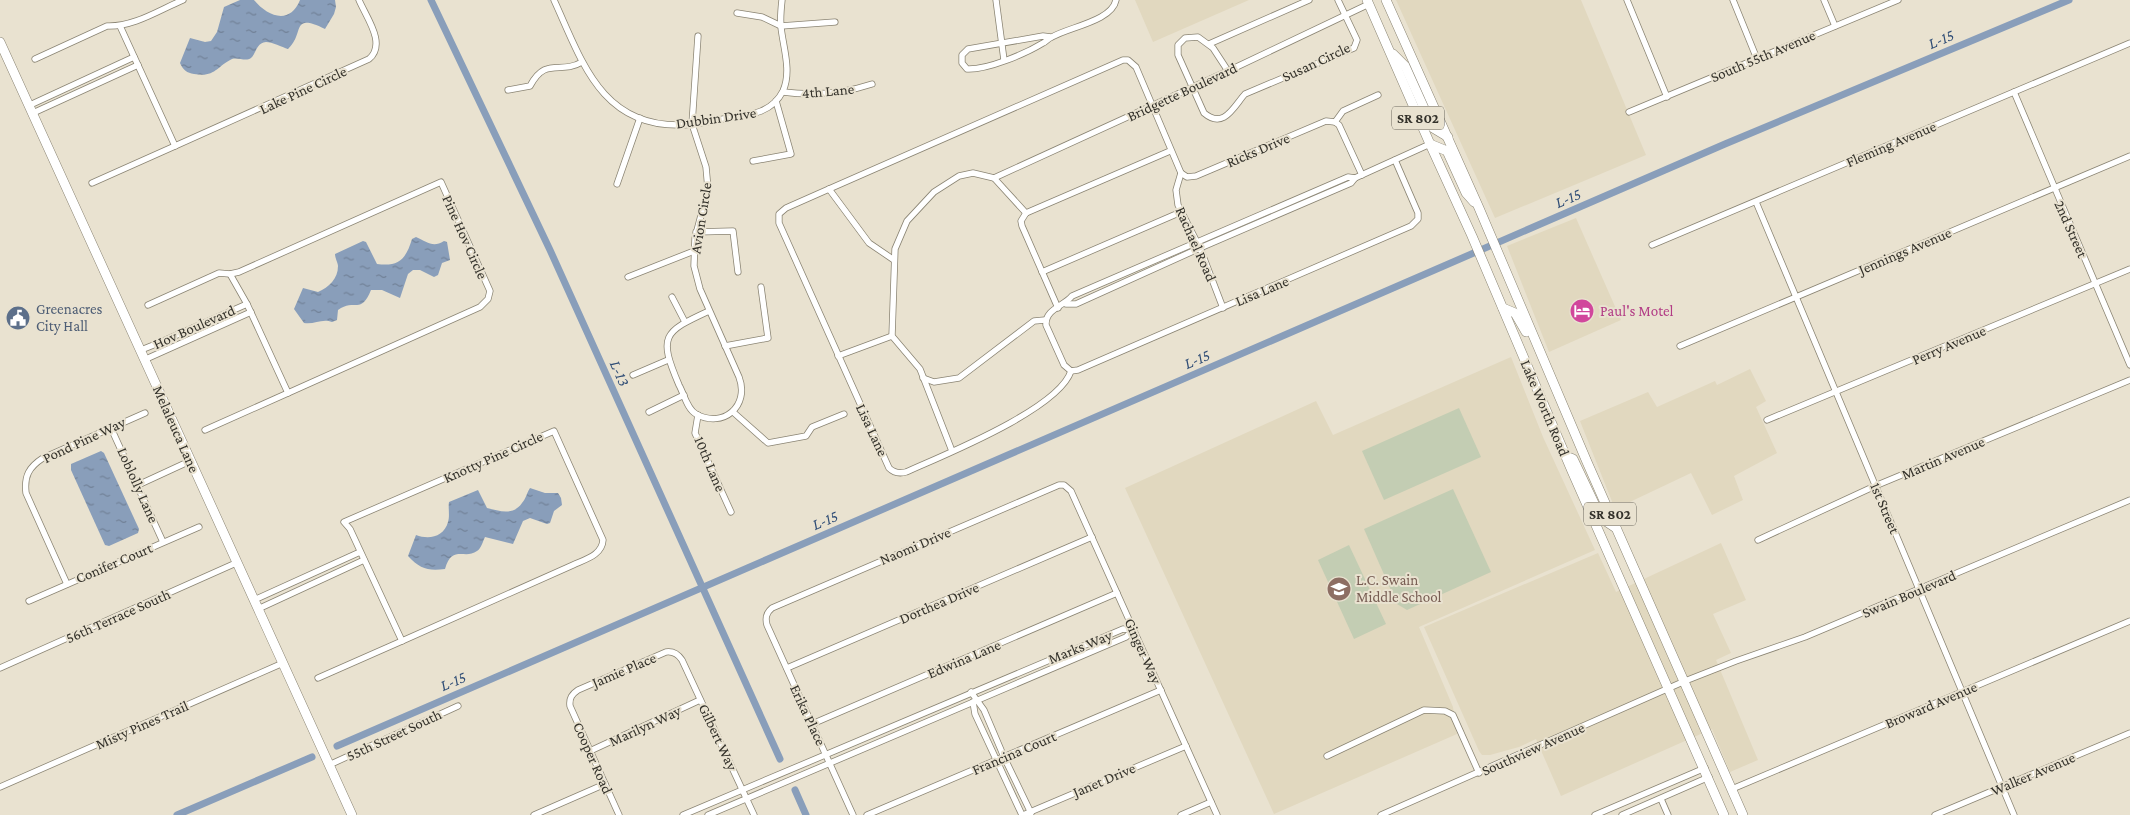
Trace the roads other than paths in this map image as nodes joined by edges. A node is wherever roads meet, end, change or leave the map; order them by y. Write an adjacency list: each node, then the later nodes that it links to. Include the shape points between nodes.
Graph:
1 (183, 0): 18 (street)
2 (359, 0): 51 (street, Lake Pine Circle, via 376,38 377,48 369,59)
3 (554, 0): 32 (street, Dubbin Drive)
4 (782, 0): 19 (street, Dubbin Drive)
5 (996, 0): 25 (street)
6 (1116, 0): 22 (street, via 1110,10 1098,19)
7 (1309, 0): 26 (street)
8 (1338, 0): 16 (street, Susan Circle)
9 (1386, 0): 49 (main road, Lake Worth Road / SR 802)
10 (1627, 0): 41 (street)
11 (1733, 0): 30 (street)
12 (1824, 0): 20 (street)
13 (1898, 0): 20 (street, South 55th Avenue)
14 (1368, 2): 16 (street, Bridgette Boulevard); 27 (main road, Lake Worth Road / SR 802)
15 (737, 13): 19 (street, via 762,17)
16 (1346, 15): 34 (street, Bridgette Boulevard); 36 (street, Susan Circle, via 1357,40 1354,48 1245,94 1228,116 1213,119 1204,113)
17 (835, 22): 19 (street)
18 (120, 26): 28 (street); 29 (street, via 107,26)
19 (781, 26): 38 (street, Dubbin Drive, via 787,71)
20 (1835, 26): 30 (street, South 55th Avenue)
21 (698, 36): 48 (street, Avion Circle)
22 (1051, 37): 25 (street); 31 (street)
23 (0, 42): 44 (main road, Melaleuca Lane)
24 (2130, 43): 39 (street, Fleming Avenue)
25 (1001, 44): 31 (street); 31 (street, via 968,49 962,55 962,63 967,69 977,70)
26 (1209, 44): 34 (street); 36 (street, via 1194,36 1185,38 1178,45 1178,55)
27 (1388, 49): 49 (main road, via 1404,66 1433,128); 50 (main road, Lake Worth Road / SR 802)
28 (134, 56): 33 (street); 44 (street)
29 (35, 59)
30 (1757, 59): 41 (street, South 55th Avenue)
31 (1004, 60)
32 (582, 62): 37 (street, via 576,66 547,68 536,74 530,86); 46 (street, Dubbin Drive, via 594,84 607,98)
33 (138, 65): 44 (street); 51 (street)
34 (1228, 71): 36 (street, Bridgette Boulevard)
35 (872, 84): 38 (street, 4th Lane, via 850,92 807,95)
36 (1193, 87): 43 (street, Bridgette Boulevard)
37 (508, 90)
38 (782, 92): 42 (street, Dubbin Drive)
39 (2014, 92): 62 (street, 2nd Street); 64 (street, Fleming Avenue)
40 (1378, 95): 47 (street, via 1343,111)
41 (1666, 97): 45 (street, South 55th Avenue)
42 (776, 101): 48 (street, Dubbin Drive, via 756,114); 55 (street, via 792,154)
43 (1152, 106): 52 (street); 58 (street, Bridgette Boulevard); 63 (street, Lisa Lane, via 1136,67 1123,60)
44 (31, 109): 96 (main road, Melaleuca Lane)
45 (1629, 112)
46 (640, 118): 48 (street, Dubbin Drive, via 664,124); 61 (street)
47 (1336, 122): 56 (street, Ricks Drive, via 1326,121 1196,176 1187,177); 57 (street)
48 (692, 124): 68 (street, Avion Circle, via 708,178 706,200)
49 (1448, 137): 65 (main road, Lake Worth Road / SR 802)
50 (1430, 144): 54 (street); 65 (main road, via 1447,151 1466,193); 88 (main road, Lake Worth Road / SR 802)
51 (175, 146): 60 (street, Lake Pine Circle)
52 (1170, 151): 56 (street); 67 (street)
53 (2130, 156): 62 (street, Jennings Avenue)
54 (1395, 160): 57 (street); 87 (street, Lisa Lane, via 1418,213 1416,223)
55 (753, 161)
56 (1181, 173): 66 (street, Rachael Road, via 1176,190)
57 (1362, 175): 59 (street)
58 (994, 178): 67 (street); 73 (street, via 983,174 963,174 934,192 907,222 895,249)
59 (1355, 178): 69 (street, via 1348,177); 71 (street, via 1352,183)
60 (92, 183)
61 (617, 184)
62 (2053, 188): 79 (street, 2nd Street); 82 (street, Jennings Avenue)
63 (829, 189): 73 (street, via 869,243); 97 (street, Lisa Lane, via 786,208 778,218)
64 (1756, 202): 70 (street, Fleming Avenue); 82 (street, 1st Street)
65 (1479, 208): 104 (main road, Lake Worth Road / SR 802)
66 (1181, 212): 69 (street, Rachael Road); 76 (street)
67 (1026, 213): 76 (street, via 1022,226)
68 (696, 232): 72 (street, Avion Circle); 75 (street, via 733,231)
69 (1197, 241): 71 (street, Rachael Road); 84 (street, via 1072,296)
70 (1652, 245)
71 (1200, 248): 84 (street, via 1076,304); 87 (street, Rachael Road)
72 (694, 251): 78 (street); 89 (street, Avion Circle, via 696,278)
73 (894, 260): 93 (street)
74 (2130, 269): 79 (street, Perry Avenue)
75 (738, 272)
76 (1042, 272): 86 (street)
77 (230, 274): 83 (street); 85 (street, Pine Hov Circle, via 219,273); 106 (street, Pine Hov Circle, via 441,182 490,291 488,299 480,307)
78 (628, 277)
79 (2096, 284): 100 (street, 2nd Street); 107 (street, Perry Avenue)
80 (761, 287): 94 (street, via 768,338)
81 (672, 297): 92 (street)
82 (1795, 297): 95 (street, Jennings Avenue); 107 (street, 1st Street)
83 (247, 304): 90 (street); 96 (street, Hov Boulevard)
84 (1066, 304): 86 (street)
85 (148, 305)
86 (1058, 308): 91 (street, via 1051,311)
87 (1223, 308): 101 (street, Lisa Lane)
88 (1503, 308): 104 (main road, via 1511,310 1519,318 1544,375); 118 (main road, Lake Worth Road / SR 802)
89 (709, 311): 92 (street); 94 (street, Avion Circle)
90 (251, 312): 98 (street, Hov Boulevard); 106 (street)
91 (1046, 320): 101 (street, via 1064,365); 103 (street, via 1034,321 959,378 934,382)
92 (685, 322): 99 (street, via 668,340)
93 (892, 336): 97 (street); 103 (street, via 920,369)
94 (725, 346): 110 (street, Avion Circle, via 743,390)
95 (1680, 346)
96 (140, 350): 98 (main road, Melaleuca Lane)
97 (838, 356): 117 (street, Lisa Lane, via 892,471 901,474)
98 (146, 359): 119 (main road, Melaleuca Lane)
99 (668, 360): 102 (street); 108 (street)
100 (2130, 366)
101 (1071, 371): 117 (street, Lisa Lane, via 1066,382 1034,410)
102 (633, 375)
103 (923, 378): 117 (street)
104 (1551, 379): 126 (main road, Lake Worth Road / SR 802)
105 (2130, 380): 121 (street, Martin Avenue)
106 (288, 393): 116 (street, Pine Hov Circle)
107 (1835, 393): 114 (street, Perry Avenue); 121 (street, 1st Street)
108 (684, 395): 109 (street); 113 (street, via 691,411)
109 (649, 412)
110 (733, 412): 112 (street, via 768,443 806,436 812,426); 113 (street, via 719,418)
111 (145, 413): 115 (street, Pond Pine Way)
112 (844, 414)
113 (698, 415): 124 (street, 10th Lane, via 695,433)
114 (1767, 420)
115 (111, 428): 120 (street, Loblolly Lane); 133 (street, Pond Pine Way, via 43,458 29,470 25,482 30,503)
116 (205, 430)
117 (952, 451)
118 (1565, 456): 126 (main road, via 1573,459 1601,518); 148 (main road, Lake Worth Road / SR 802)
119 (190, 461): 120 (street); 132 (main road, Melaleuca Lane)
120 (138, 485): 129 (street, Loblolly Lane)
121 (1876, 486): 128 (street, Martin Avenue); 134 (street, 1st Street)
122 (1068, 488): 127 (street, Ginger Way); 138 (street, Naomi Drive, via 1054,486 772,608)
123 (2130, 500): 134 (street, Swain Boulevard)
124 (731, 512)
125 (199, 527): 129 (street, Conifer Court)
126 (1616, 528): 147 (main road, Lake Worth Road / SR 802)
127 (1092, 537): 135 (street, Ginger Way); 145 (street, Dorthea Drive)
128 (1758, 540)
129 (164, 542): 133 (street, Conifer Court)
130 (360, 552): 131 (street, Knotty Pine Circle); 137 (street); 141 (street, Knotty Pine Circle, via 344,522 554,431 603,540 602,548 573,565)
131 (364, 560): 137 (street); 141 (street, Knotty Pine Circle)
132 (236, 563): 137 (main road, Melaleuca Lane); 144 (street, 56th Terrace South)
133 (67, 584): 136 (street, Conifer Court)
134 (1920, 589): 147 (street, Swain Boulevard, via 1805,637); 150 (street, 1st Street)
135 (1117, 593): 140 (street, Ginger Way); 156 (street, Edwina Lane)
136 (29, 601)
137 (256, 604): 143 (main road, Melaleuca Lane)
138 (766, 615): 145 (street, Erika Place, via 767,625)
139 (2130, 621): 150 (street, Broward Avenue)
140 (1134, 630): 149 (street, Ginger Way); 151 (street, Marks Way, via 1123,629); 154 (street, Marks Way, via 1126,637)
141 (402, 641): 146 (street, Knotty Pine Circle)
142 (682, 660): 152 (street, Gilbert Way); 153 (street, Jamie Place, via 675,653 666,652 578,690)
143 (283, 663): 165 (main road, Melaleuca Lane); 170 (street, Misty Pines Trail)
144 (0, 668)
145 (787, 668): 156 (street, Erika Place)
146 (318, 678)
147 (1685, 681): 148 (street, Southview Avenue); 173 (main road, Lake Worth Road / SR 802)
148 (1669, 688): 166 (main road, Lake Worth Road / SR 802); 167 (street, Southview Avenue)
149 (1161, 690): 158 (street, Ginger Way); 162 (street, Francina Court)
150 (1963, 691): 171 (street, 1st Street); 173 (street, Broward Avenue)
151 (971, 692): 154 (street); 160 (street, Marks Way)
152 (700, 700): 159 (street, Marilyn Way); 172 (street, Gilbert Way)
153 (570, 701): 159 (street, Cooper Road)
154 (975, 702): 162 (street, via 984,710); 163 (street, via 975,714); 164 (street, Marks Way)
155 (458, 706): 165 (street, 55th Street South)
156 (812, 724): 160 (street, Erika Place)
157 (2130, 733): 171 (street, Walker Avenue)
158 (1186, 746): 176 (street, Ginger Way); 177 (street, Janet Drive)
159 (590, 751): 169 (street, Cooper Road)
160 (826, 754): 164 (street, Erika Place); 172 (street, Marks Way)
161 (1327, 756): 167 (street, via 1414,713 1432,709 1453,715)
162 (1004, 757): 163 (street, Francina Court); 177 (street)
163 (996, 760): 185 (street, Francina Court); 186 (street)
164 (830, 763): 174 (street, Marks Way); 184 (street, Erika Place)
165 (329, 765): 178 (main road, Melaleuca Lane)
166 (1705, 768): 168 (main road, Lake Worth Road / SR 802); 190 (street)
167 (1479, 773): 189 (street, Southview Avenue)
168 (1709, 777): 175 (street); 193 (main road, Lake Worth Road / SR 802)
169 (605, 784): 179 (street); 180 (street, Cooper Road)
170 (0, 787)
171 (2002, 787): 195 (street, Walker Avenue); 196 (street, 1st Street)
172 (742, 788): 174 (street, Gilbert Way); 181 (street, Marks Way)
173 (1732, 789): 194 (main road, Lake Worth Road / SR 802)
174 (746, 798): 182 (street, Marks Way); 183 (street, Gilbert Way)
175 (1661, 799): 191 (street); 192 (street)
176 (1211, 802): 187 (street); 188 (street, Ginger Way)
177 (1031, 813): 186 (street, Janet Drive)
178 (352, 815)
179 (534, 815)
180 (619, 815)
181 (685, 815)
182 (708, 815)
183 (754, 815)
184 (853, 815)
185 (867, 815)
186 (1023, 815)
187 (1181, 815)
188 (1217, 815)
189 (1381, 815)
190 (1595, 815)
191 (1622, 815)
192 (1668, 815)
193 (1724, 815)
194 (1743, 815)
195 (1935, 815)
196 (2014, 815)

